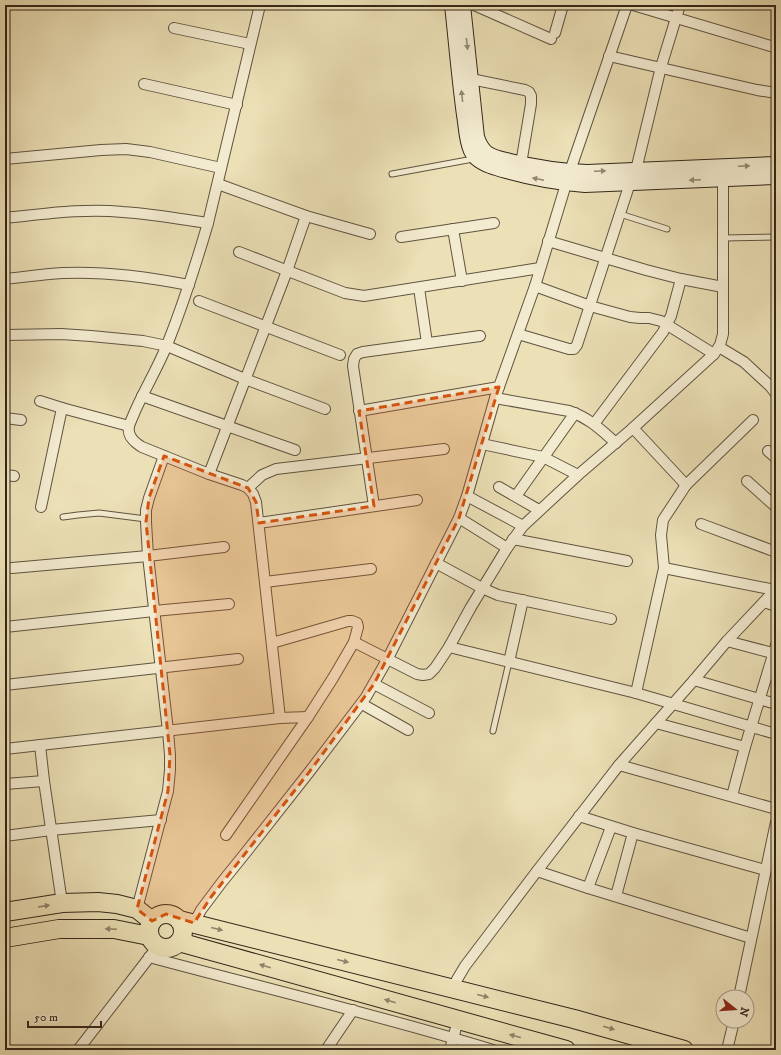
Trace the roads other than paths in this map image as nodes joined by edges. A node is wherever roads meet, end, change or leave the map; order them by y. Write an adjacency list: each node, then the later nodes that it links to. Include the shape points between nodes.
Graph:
1 (260, 5): 11 (street)
2 (452, 5): 19 (street, one-way to 2, via 468,141)
3 (463, 5): 15 (street, one-way to 15)
4 (474, 5): 5 (street, via 553,36)
5 (563, 5)
6 (627, 5): 13 (street)
7 (633, 5): 9 (street)
8 (680, 5): 9 (street)
9 (676, 18): 12 (street); 14 (street)
10 (174, 28): 11 (street)
11 (250, 44): 18 (street)
12 (774, 47)
13 (609, 56): 14 (street); 27 (street)
14 (661, 67): 17 (street); 24 (street)
15 (471, 80): 21 (street, via 480,145 497,158); 21 (street, via 529,92 531,104)
16 (144, 84): 18 (street)
17 (776, 93)
18 (237, 105): 23 (street)
19 (476, 158): 25 (lane); 27 (street, one-way to 19, via 546,181 494,168)
20 (5, 159): 23 (street, via 126,149)
21 (521, 164): 27 (street)
22 (776, 164): 24 (street, one-way to 22)
23 (221, 168): 30 (street)
24 (636, 170): 27 (street, one-way to 24, via 588,172)
25 (392, 174)
26 (776, 176): 28 (street)
27 (568, 177): 29 (street, via 585,185); 42 (street)
28 (723, 179): 29 (street, one-way to 29); 41 (street)
29 (630, 183): 31 (street)
30 (218, 184): 32 (street); 34 (street)
31 (620, 214): 37 (lane); 44 (street)
32 (306, 216): 38 (street); 46 (street)
33 (5, 218): 34 (street, via 94,210)
34 (208, 223): 50 (street)
35 (494, 223): 36 (street)
36 (453, 229): 39 (street); 49 (street)
37 (667, 229)
38 (370, 234)
39 (401, 237)
40 (776, 237): 41 (lane)
41 (724, 238): 52 (street)
42 (548, 241): 44 (street); 45 (street)
43 (239, 252): 46 (street)
44 (605, 259): 48 (street); 55 (street)
45 (540, 268): 49 (street); 51 (street)
46 (287, 271): 53 (street, via 356,295); 57 (street)
47 (5, 279): 50 (street, via 62,273 91,273 156,278)
48 (681, 279): 52 (street); 56 (street)
49 (462, 281): 53 (street)
50 (189, 285): 62 (street)
51 (534, 286): 55 (street); 58 (street)
52 (724, 287): 63 (street, via 723,334)
53 (419, 288): 61 (street)
54 (199, 301): 57 (street)
55 (590, 306): 56 (street, via 630,317 649,318); 58 (street, via 574,349)
56 (667, 325): 63 (street); 78 (street)
57 (266, 326): 64 (street); 65 (street)
58 (518, 334): 66 (street)
59 (5, 335): 62 (street, via 83,335)
60 (480, 336): 61 (street)
61 (427, 343): 73 (street, via 357,354 353,366)
62 (167, 346): 65 (street); 68 (street)
63 (716, 350): 67 (street, via 744,362); 81 (street)
64 (340, 355)
65 (245, 380): 72 (street); 80 (street)
66 (498, 387): 69 (street); 73 (street)
67 (776, 394)
68 (142, 396): 79 (street); 80 (street)
69 (495, 398): 74 (street); 83 (street)
70 (40, 401): 71 (street)
71 (62, 408): 79 (street); 99 (street)
72 (325, 409)
73 (359, 411): 88 (street)
74 (575, 413): 78 (street); 87 (street)
75 (5, 418): 76 (street)
76 (21, 420)
77 (753, 420): 92 (street)
78 (594, 424): 82 (street)
79 (129, 426): 86 (street, via 130,436 134,442)
80 (228, 427): 85 (street); 89 (street)
81 (633, 428): 82 (street); 92 (street)
82 (616, 442): 90 (street)
83 (482, 444): 87 (street); 95 (street)
84 (444, 449): 88 (street)
85 (295, 450)
86 (164, 456): 89 (street); 104 (street, via 149,498)
87 (543, 457): 90 (street); 96 (street)
88 (367, 459): 94 (street, via 276,469 262,475); 98 (street)
89 (209, 474): 94 (street)
90 (578, 475): 101 (street)
91 (746, 481): 100 (street)
92 (686, 484): 116 (street, via 663,520)
93 (499, 487): 96 (street)
94 (248, 488): 105 (street, via 256,502)
95 (467, 496): 103 (street); 107 (street)
96 (516, 496): 101 (street)
97 (416, 500): 98 (street)
98 (374, 506): 105 (street)
99 (41, 507)
100 (776, 507)
101 (540, 510): 107 (street)
102 (63, 517): 104 (lane, via 99,513)
103 (459, 518): 110 (street); 114 (street)
104 (146, 519): 112 (street)
105 (258, 522): 118 (street)
106 (701, 524): 111 (street)
107 (523, 526): 108 (street)
108 (513, 538): 110 (street); 113 (street)
109 (224, 547): 112 (street)
110 (507, 548): 119 (street)
111 (776, 552)
112 (148, 556): 115 (street); 125 (street)
113 (627, 561)
114 (436, 564): 119 (street); 134 (street)
115 (12, 568)
116 (664, 568): 120 (street); 140 (street)
117 (371, 570): 118 (street)
118 (265, 582): 130 (street)
119 (482, 588): 121 (street, via 498,595); 131 (street)
120 (775, 590): 122 (street)
121 (523, 600): 126 (street); 135 (street)
122 (764, 602): 124 (street); 128 (street)
123 (229, 604): 125 (street)
124 (776, 606)
125 (154, 611): 127 (street); 136 (street)
126 (611, 619)
127 (5, 627)
128 (727, 641): 132 (street); 137 (street)
129 (354, 642): 130 (street, via 357,623 348,621); 134 (street); 147 (street)
130 (272, 643): 146 (street)
131 (449, 647): 134 (street, via 435,668 423,676); 135 (street)
132 (775, 651): 141 (street)
133 (238, 659): 136 (street)
134 (387, 660): 138 (street)
135 (509, 662): 140 (street); 152 (lane)
136 (161, 668): 139 (street); 151 (street)
137 (694, 680): 141 (street); 143 (street)
138 (374, 684): 142 (street); 145 (street)
139 (5, 685)
140 (636, 694): 143 (street)
141 (760, 700): 144 (street); 149 (street)
142 (362, 704): 150 (street); 177 (street, via 201,910)
143 (673, 704): 148 (street); 149 (street)
144 (776, 704)
145 (429, 713)
146 (280, 718): 147 (street); 151 (street)
147 (308, 718): 168 (street)
148 (656, 722): 155 (street); 157 (street)
149 (752, 728): 153 (street); 155 (street)
150 (408, 730)
151 (168, 731): 154 (street); 163 (street, via 170,770 168,791)
152 (493, 731)
153 (776, 734)
154 (40, 745): 156 (street); 158 (street)
155 (745, 748): 160 (street)
156 (5, 749)
157 (619, 765): 160 (street); 162 (street)
158 (44, 781): 159 (street); 166 (street)
159 (5, 784)
160 (732, 796): 161 (street)
161 (776, 809)
162 (579, 816): 165 (street); 171 (street)
163 (160, 820): 166 (street); 175 (street)
164 (776, 822): 170 (street)
165 (611, 827): 167 (street); 172 (street)
166 (51, 830): 169 (street); 174 (street)
167 (633, 833): 170 (street); 173 (street)
168 (226, 835)
169 (5, 836)
170 (765, 870): 179 (street)
171 (537, 871): 172 (street); 182 (street, via 465,966)
172 (588, 888): 173 (street)
173 (616, 896): 179 (street)
174 (62, 903): 175 (highway, via 98,902); 176 (highway, one-way to 174)
175 (137, 909): 180 (highway)
176 (5, 912)
177 (187, 921): 180 (highway, via 171,914 160,915); 181 (highway); 182 (highway, one-way to 182)
178 (5, 938): 180 (highway, one-way to 178, via 114,929 59,929)
179 (751, 938): 183 (street)
180 (152, 940): 181 (highway, via 163,948 175,946); 184 (street); 189 (street)
181 (179, 942): 185 (highway, one-way to 181)
182 (452, 988): 194 (highway, one-way to 194, via 574,1018)
183 (741, 989)
184 (353, 1010): 187 (street); 190 (street)
185 (458, 1020): 187 (street); 188 (highway, one-way to 185)
186 (732, 1029): 195 (street)
187 (453, 1038): 191 (street); 192 (street)
188 (547, 1047): 193 (highway)
189 (78, 1050)
190 (326, 1050)
191 (450, 1050)
192 (493, 1050)
193 (566, 1050)
194 (684, 1050)
195 (727, 1050)

